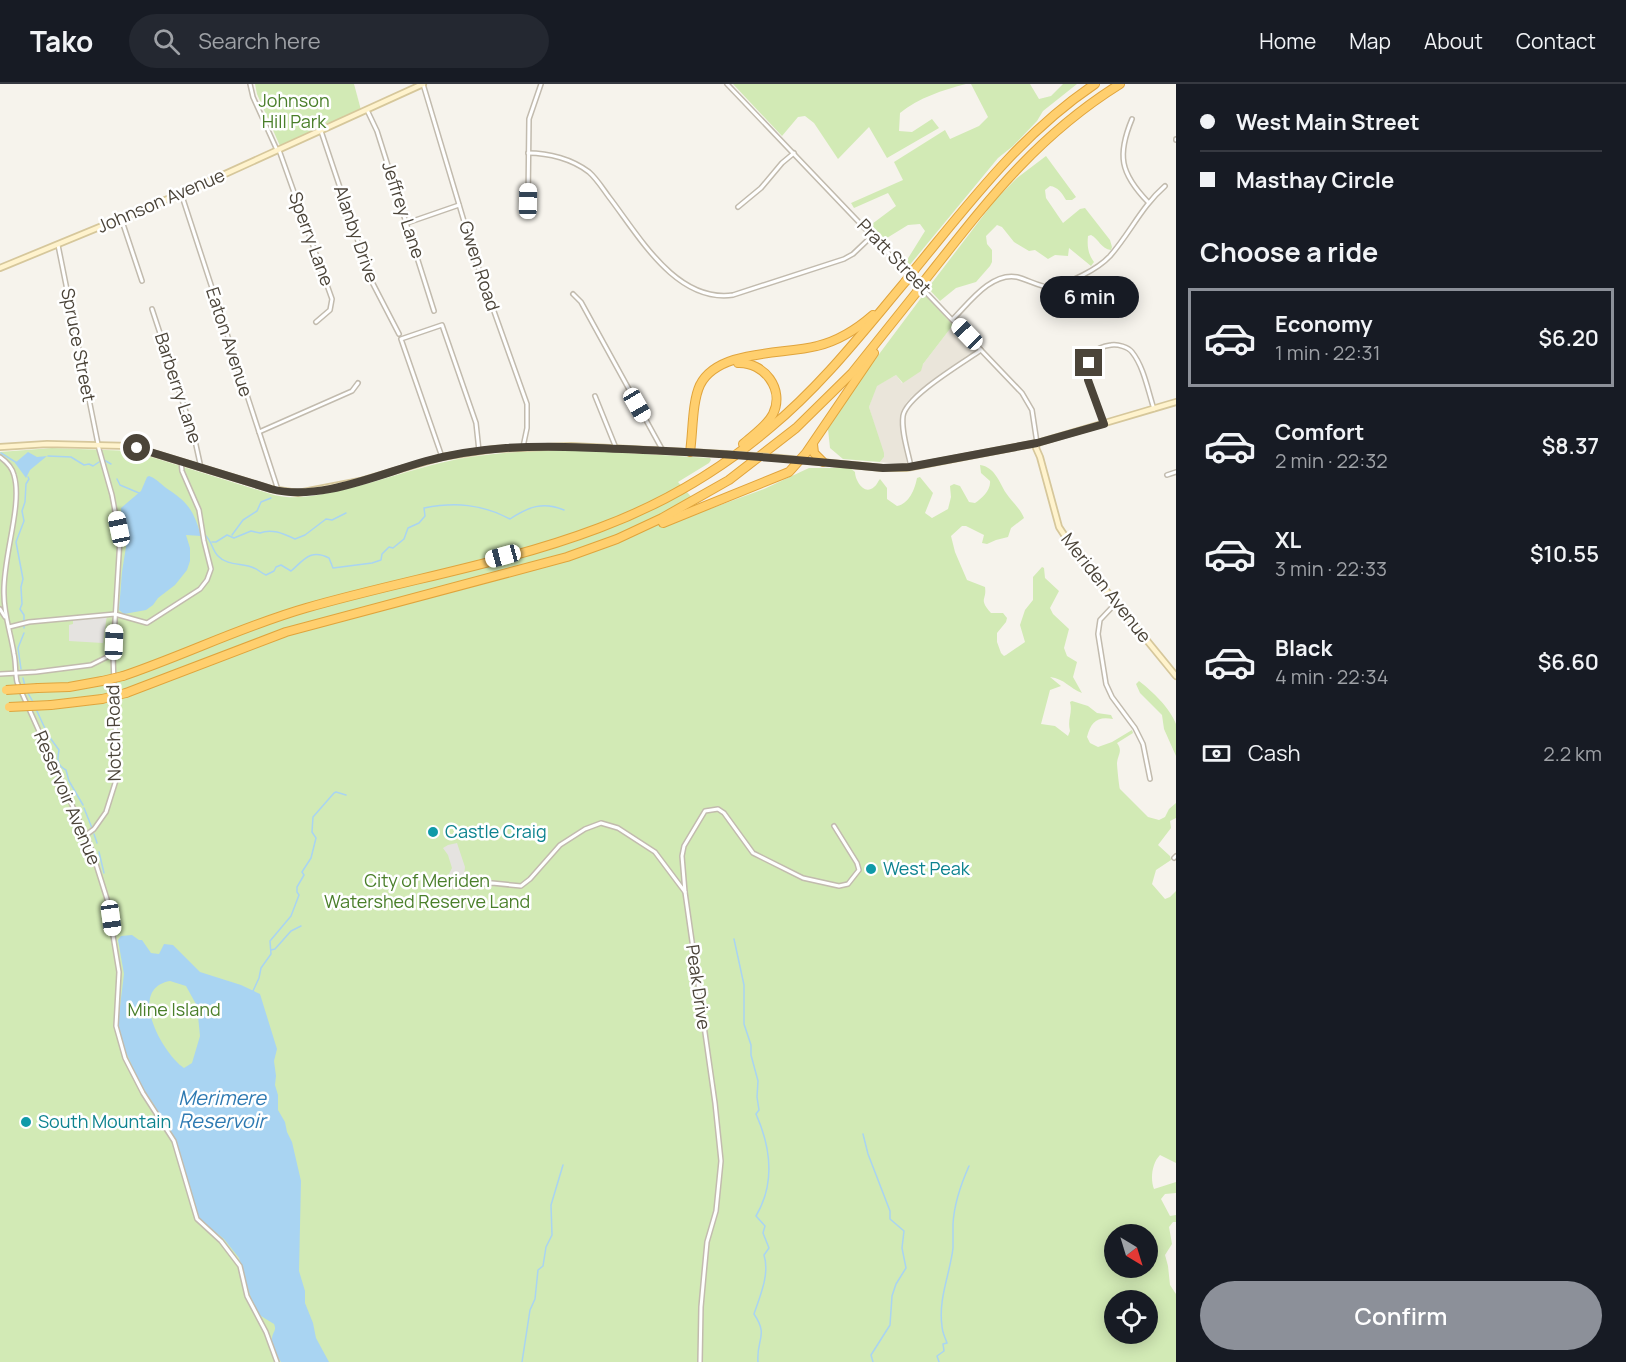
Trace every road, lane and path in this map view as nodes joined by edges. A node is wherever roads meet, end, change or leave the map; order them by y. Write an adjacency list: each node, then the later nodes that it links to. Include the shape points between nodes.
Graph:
1 (250, 84): 10 (street, Sperry Lane)
2 (423, 84): 7 (main road, Johnson Avenue); 17 (street, Gwen Road)
3 (541, 84): 11 (street, via 529,119)
4 (728, 84): 12 (street, Pratt Street)
5 (1095, 84): 25 (highway, bridge, via 1012,152)
6 (1120, 84): 27 (highway, bridge, via 1070,119 1023,161)
7 (367, 110): 9 (main road, Johnson Avenue); 20 (street, Jeffrey Lane)
8 (1132, 119): 16 (street, via 1122,157 1127,173)
9 (321, 130): 10 (main road, Johnson Avenue); 32 (street, Alanby Drive, via 371,280)
10 (278, 150): 14 (main road, Johnson Avenue); 31 (street, Sperry Lane, via 332,299 330,310)
11 (528, 153): 15 (street); 21 (street, via 552,154 589,172 664,268 706,293 734,295 844,259)
12 (794, 153): 18 (street); 21 (street, Pratt Street)
13 (1165, 186): 16 (street)
14 (182, 193): 19 (main road, Johnson Avenue); 40 (street, Eaton Avenue)
15 (528, 201)
16 (1148, 202): 30 (street, via 1110,256 1095,267 1053,288 1013,276 1003,278 985,288)
17 (459, 205): 20 (street); 45 (street, Gwen Road, via 526,404)
18 (738, 207)
19 (121, 218): 22 (main road, Johnson Avenue); 24 (street)
20 (408, 223): 29 (street, Jeffrey Lane)
21 (873, 236): 30 (street, Pratt Street)
22 (58, 245): 23 (main road, Johnson Avenue); 43 (street, Spruce Street)
23 (0, 268)
24 (142, 281)
25 (897, 291): 38 (highway, via 866,321 837,339 716,367 699,387); 57 (highway, via 804,399)
26 (573, 294): 48 (street)
27 (905, 307): 41 (highway); 61 (highway, via 846,379 780,441 707,494)
28 (152, 309): 56 (street, Barberry Lane)
29 (434, 311)
30 (953, 319): 33 (street, Pratt Street)
31 (316, 322)
32 (399, 334)
33 (981, 350): 42 (street, Pratt Street, via 1027,401); 55 (street, via 906,406 903,424)
34 (358, 383): 40 (street, via 352,391)
35 (595, 396): 46 (street)
36 (1176, 402): 37 (main road)
37 (1154, 409): 39 (main road); 39 (street, via 1138,360 1130,350 1105,346 1093,354 1087,366)
38 (694, 421): 49 (highway); 57 (highway, via 704,386 723,367 752,364 773,383 776,402 770,418)
39 (1104, 424): 42 (main road)
40 (259, 432): 60 (street, Eaton Avenue)
41 (813, 443): 52 (highway); 54 (highway, via 814,453)
42 (1037, 443): 55 (main road); 62 (main road, Meriden Avenue, via 1059,527)
43 (99, 445): 44 (main road); 53 (main road, via 130,446); 64 (street, Notch Road, via 119,529)
44 (0, 447)
45 (523, 447): 46 (main road); 47 (main road)
46 (616, 448): 48 (main road)
47 (479, 451): 51 (main road); 51 (street, via 476,423 442,325 401,339)
48 (663, 451): 49 (main road)
49 (690, 452): 52 (main road, bridge)
50 (0, 457): 65 (street, via 11,467 16,483 3,584)
51 (442, 457): 60 (main road, via 337,486 298,493)
52 (800, 460): 54 (main road); 61 (highway, via 782,476)
53 (181, 461): 56 (main road); 64 (street, via 199,510 211,564 209,575 195,593 147,623)
54 (823, 462): 55 (main road)
55 (911, 467)
56 (201, 468): 60 (main road)
57 (710, 472): 71 (highway, bridge, via 649,507 573,537 296,610 123,676 69,687)
58 (1176, 472): 59 (street)
59 (1167, 475)
60 (278, 490)
61 (625, 536): 72 (highway, bridge, via 557,560 286,632 126,693 51,705)
62 (1116, 603): 70 (main road, Meriden Avenue); 73 (street, via 1100,620 1098,634 1106,684 1143,744)
63 (0, 609): 65 (street)
64 (115, 614): 66 (street); 67 (street, Notch Road)
65 (7, 619): 66 (street, Reservoir Avenue)
66 (9, 627): 68 (street, Reservoir Avenue)
67 (112, 654): 68 (street, via 91,665); 75 (street, Notch Road, via 117,777 106,812)
68 (16, 673): 69 (street); 75 (street, Reservoir Avenue, via 17,685)
69 (0, 674)
70 (1176, 676)
71 (3, 690)
72 (4, 707)
73 (1150, 779)
74 (834, 826): 77 (street, via 859,870 848,884 839,886 803,878 753,853 724,813 718,809 705,811 684,846)
75 (86, 835): 78 (street, Reservoir Avenue, via 111,918 119,972 117,1032 135,1080 174,1141 197,1219 221,1240 240,1266 247,1296)
76 (455, 886): 77 (street, Peak Drive, via 521,886 560,845 601,823 618,828 655,852)
77 (685, 892): 79 (street, Peak Drive, via 721,1161 716,1211 707,1242)
78 (277, 1362)
79 (700, 1362)

